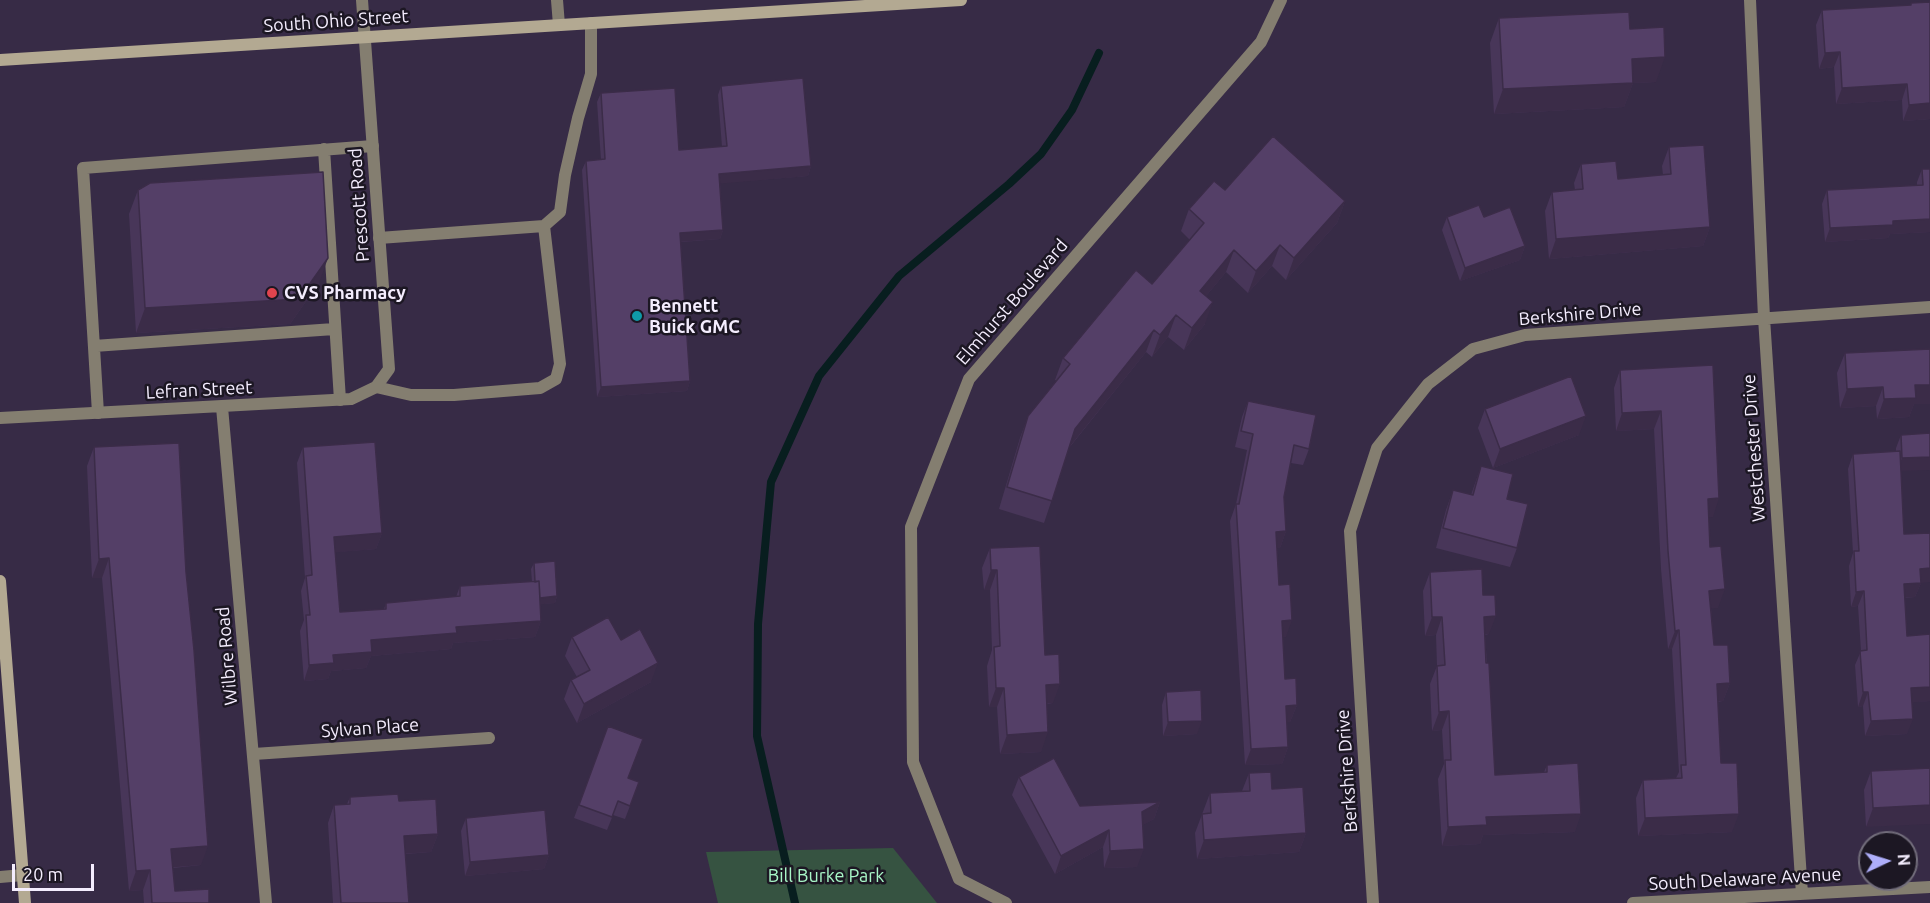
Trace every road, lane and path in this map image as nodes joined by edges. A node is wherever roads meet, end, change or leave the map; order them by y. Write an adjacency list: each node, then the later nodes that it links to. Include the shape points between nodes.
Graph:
1 (362, 0): 8 (street, Prescott Road)
2 (558, 0): 7 (street)
3 (961, 0): 6 (main road, South Ohio Street)
4 (1281, 0): 32 (street, Elmhurst Boulevard, via 1261,42 969,379 911,527 913,762 959,879)
5 (1750, 0): 15 (street, Westchester Drive)
6 (591, 23): 7 (main road, South Ohio Street); 12 (street, via 591,74 565,175 560,212)
7 (559, 25): 8 (main road, South Ohio Street)
8 (364, 38): 9 (main road, South Ohio Street); 10 (street, Prescott Road)
9 (0, 60)
10 (373, 146): 11 (street); 13 (street, Prescott Road)
11 (324, 149): 16 (street); 17 (street, via 83,168)
12 (544, 226): 13 (street); 18 (street, via 560,364 556,379 540,388 454,395 411,395)
13 (379, 238): 18 (street, Prescott Road, via 389,369)
14 (1930, 307): 15 (street, Berkshire Drive)
15 (1764, 318): 29 (street, Westchester Drive); 33 (street, Berkshire Drive, via 1525,334 1473,349 1428,384 1377,448 1350,531)
16 (334, 329): 17 (street); 19 (street)
17 (94, 346): 21 (street)
18 (376, 387): 19 (street, Lefran Street)
19 (340, 400): 20 (street, Lefran Street)
20 (222, 407): 21 (street, Lefran Street); 25 (street, Wilbre Road)
21 (98, 413): 22 (street, Lefran Street)
22 (0, 418)
23 (0, 581): 26 (main road)
24 (489, 738): 25 (street, Sylvan Place)
25 (254, 754): 31 (street, Wilbre Road)
26 (23, 875): 27 (street); 30 (main road)
27 (0, 877)
28 (1930, 887): 29 (street, South Delaware Avenue)
29 (1802, 894): 34 (street, South Delaware Avenue)
30 (25, 903)
31 (266, 903)
32 (1006, 903)
33 (1373, 903)
34 (1633, 903)

